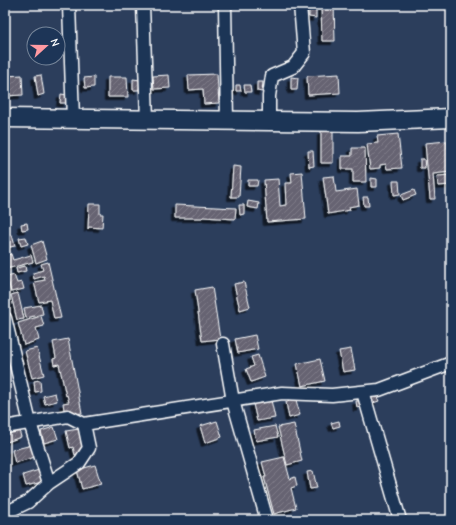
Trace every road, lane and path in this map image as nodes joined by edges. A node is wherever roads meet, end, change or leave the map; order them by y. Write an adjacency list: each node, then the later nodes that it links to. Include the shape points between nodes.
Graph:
1 (69, 5): 7 (street)
2 (143, 5): 8 (street)
3 (225, 5): 9 (street)
4 (300, 5): 10 (street, via 304,53 293,67 272,76)
5 (5, 118): 7 (main road)
6 (451, 118): 10 (main road, via 358,122)
7 (73, 119): 8 (main road)
8 (146, 120): 9 (main road)
9 (227, 121): 10 (main road)
10 (269, 121)
11 (5, 318): 16 (street)
12 (223, 344): 15 (street)
13 (451, 362): 14 (street, via 379,390)
14 (363, 392): 15 (street, via 332,395 282,393); 22 (street)
15 (234, 401): 17 (street); 21 (street)
16 (30, 423): 17 (street, via 68,416); 18 (street); 19 (street)
17 (84, 424): 19 (street, via 89,448 79,463)
18 (5, 427)
19 (49, 484): 20 (street, via 28,502)
20 (5, 513)
21 (267, 520)
22 (400, 520)

